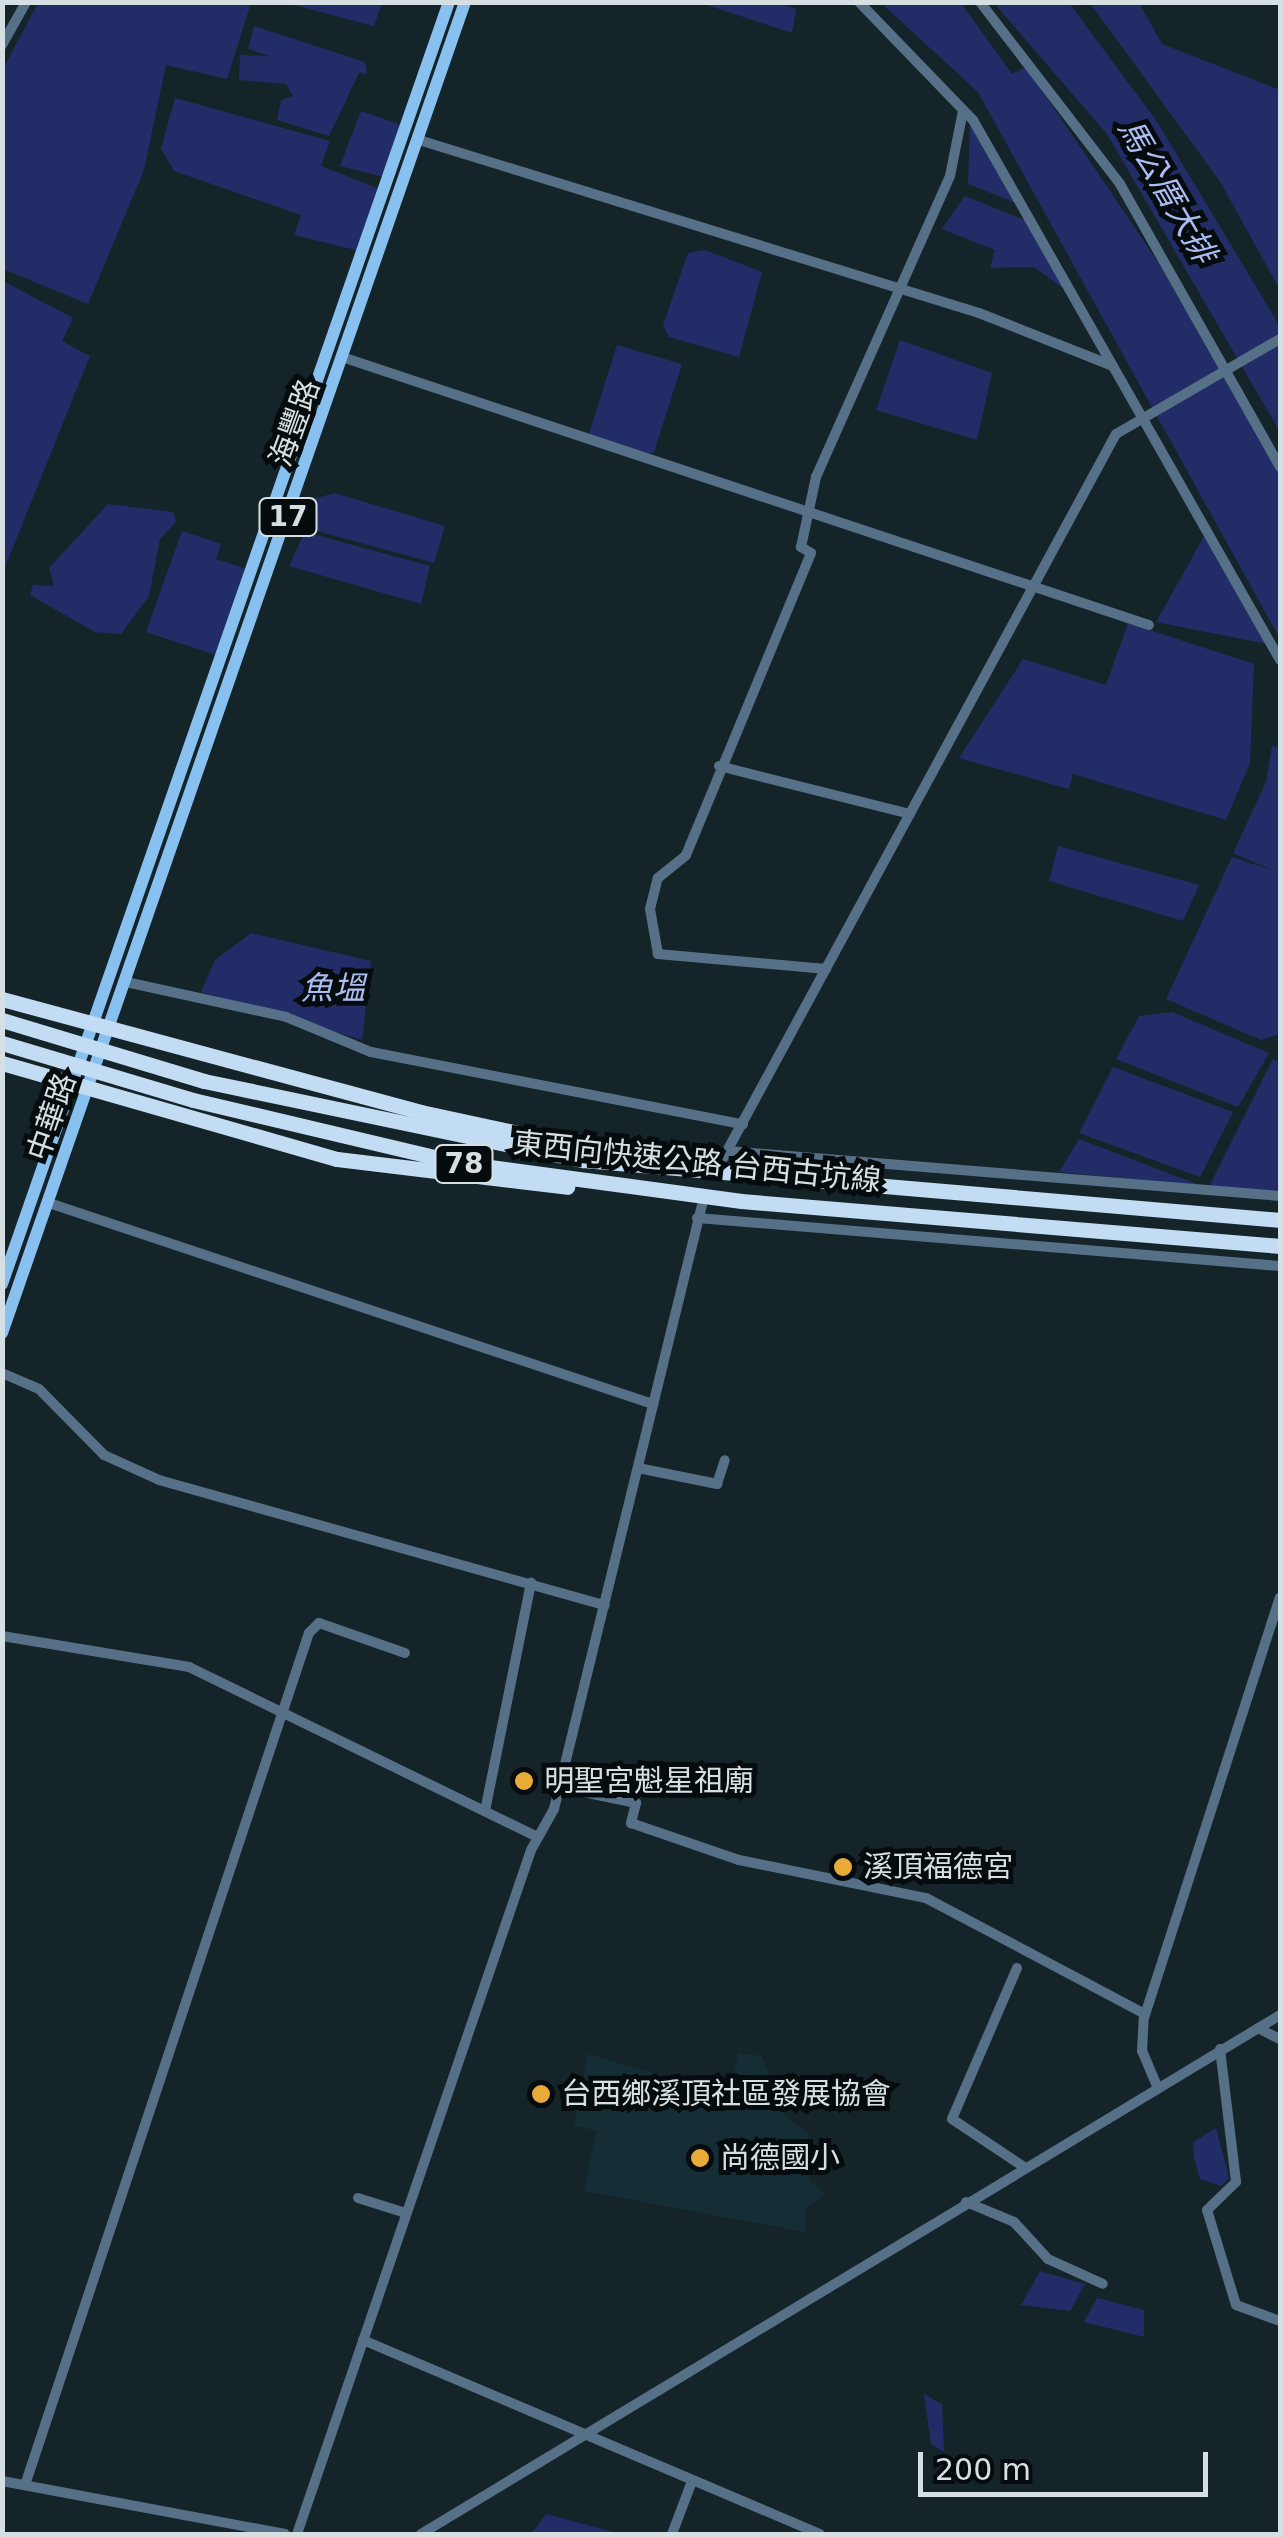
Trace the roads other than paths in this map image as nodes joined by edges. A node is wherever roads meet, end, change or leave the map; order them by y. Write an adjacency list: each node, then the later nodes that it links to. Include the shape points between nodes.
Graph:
1 (26, 2): 6 (street)
2 (449, 2): 26 (main road, 海豐路 / 17)
3 (465, 2): 8 (main road, 海豐路 / 17)
4 (859, 2): 7 (street)
5 (980, 2): 12 (street, via 1120,184)
6 (2, 45)
7 (963, 111): 9 (street, via 950,176); 13 (street)
8 (419, 140): 9 (street); 11 (main road, 海豐路 / 17)
9 (893, 291): 13 (street, via 979,313); 16 (street)
10 (1280, 339): 12 (street)
11 (345, 358): 16 (street); 23 (main road, 海豐路 / 17)
12 (1228, 364): 14 (street); 15 (street)
13 (1114, 366): 14 (street)
14 (1139, 416): 17 (street, via 1116,434); 19 (street)
15 (1280, 467)
16 (805, 509): 17 (street); 20 (street, via 801,547 811,554)
17 (1035, 584): 18 (street); 21 (street)
18 (1149, 624)
19 (1280, 660)
20 (719, 766): 21 (street); 22 (street, via 686,855 658,878 653,948)
21 (910, 814): 22 (street)
22 (826, 969): 30 (street)
23 (126, 982): 26 (main road, 海豐路 / 17); 30 (street, via 286,1016 371,1052)
24 (2, 998): 26 (highway)
25 (2, 1020): 33 (highway, 東西向快速公路 台西古坑線 / 78, bridge, via 204,1081 454,1138)
26 (101, 1027): 29 (main road, 中華路 / 17); 33 (highway, via 558,1144)
27 (2, 1043): 35 (highway, 東西向快速公路 台西古坑線 / 78, bridge, via 193,1100 460,1163)
28 (2, 1063): 29 (highway)
29 (80, 1086): 35 (highway, via 337,1159); 36 (main road, 中華路 / 17); 42 (main road, 中華路 / 17)
30 (743, 1124): 31 (street)
31 (728, 1151): 32 (street); 34 (street)
32 (721, 1162)
33 (738, 1174): 39 (highway, 東西向快速公路 台西古坑線 / 78)
34 (1280, 1196)
35 (740, 1200): 40 (highway, 東西向快速公路 台西古坑線 / 78)
36 (49, 1203): 43 (main road, 中華路 / 17); 45 (street)
37 (702, 1204): 38 (street)
38 (697, 1218): 41 (street); 45 (street)
39 (1280, 1220)
40 (1280, 1246)
41 (1280, 1266)
42 (2, 1284)
43 (2, 1333)
44 (2, 1373): 48 (street, via 39,1389 104,1455 159,1480)
45 (653, 1404): 47 (street)
46 (725, 1460): 47 (street, via 717,1484)
47 (638, 1468): 50 (street)
48 (532, 1582): 50 (street); 55 (street)
49 (1280, 1597): 58 (street)
50 (604, 1606): 54 (street)
51 (2, 1636): 53 (street, via 189,1667)
52 (405, 1654): 53 (street, via 314,1624)
53 (282, 1713): 55 (street); 74 (street)
54 (559, 1786): 56 (street); 58 (street, via 636,1803 631,1822 739,1860 926,1898)
55 (485, 1811): 56 (street)
56 (538, 1837): 67 (street)
57 (1017, 1968): 64 (street, via 952,2119)
58 (1145, 2014): 63 (street, via 1142,2051)
59 (1280, 2015): 60 (street)
60 (1258, 2028): 61 (street); 62 (street)
61 (1280, 2039)
62 (1220, 2050): 63 (street); 69 (street, via 1236,2182 1207,2210 1236,2306)
63 (1157, 2086): 64 (street)
64 (1024, 2167): 66 (street)
65 (358, 2198): 67 (street)
66 (966, 2202): 68 (street, via 1014,2222 1048,2259); 71 (street)
67 (406, 2213): 70 (street)
68 (1103, 2284)
69 (1280, 2321)
70 (363, 2340): 71 (street); 77 (street)
71 (582, 2436): 73 (street); 75 (street)
72 (2, 2480): 74 (street)
73 (692, 2481): 79 (street); 80 (street)
74 (24, 2485): 76 (street)
75 (437, 2530): 78 (street)
76 (286, 2534)
77 (297, 2534)
78 (421, 2534)
79 (672, 2534)
80 (820, 2534)

